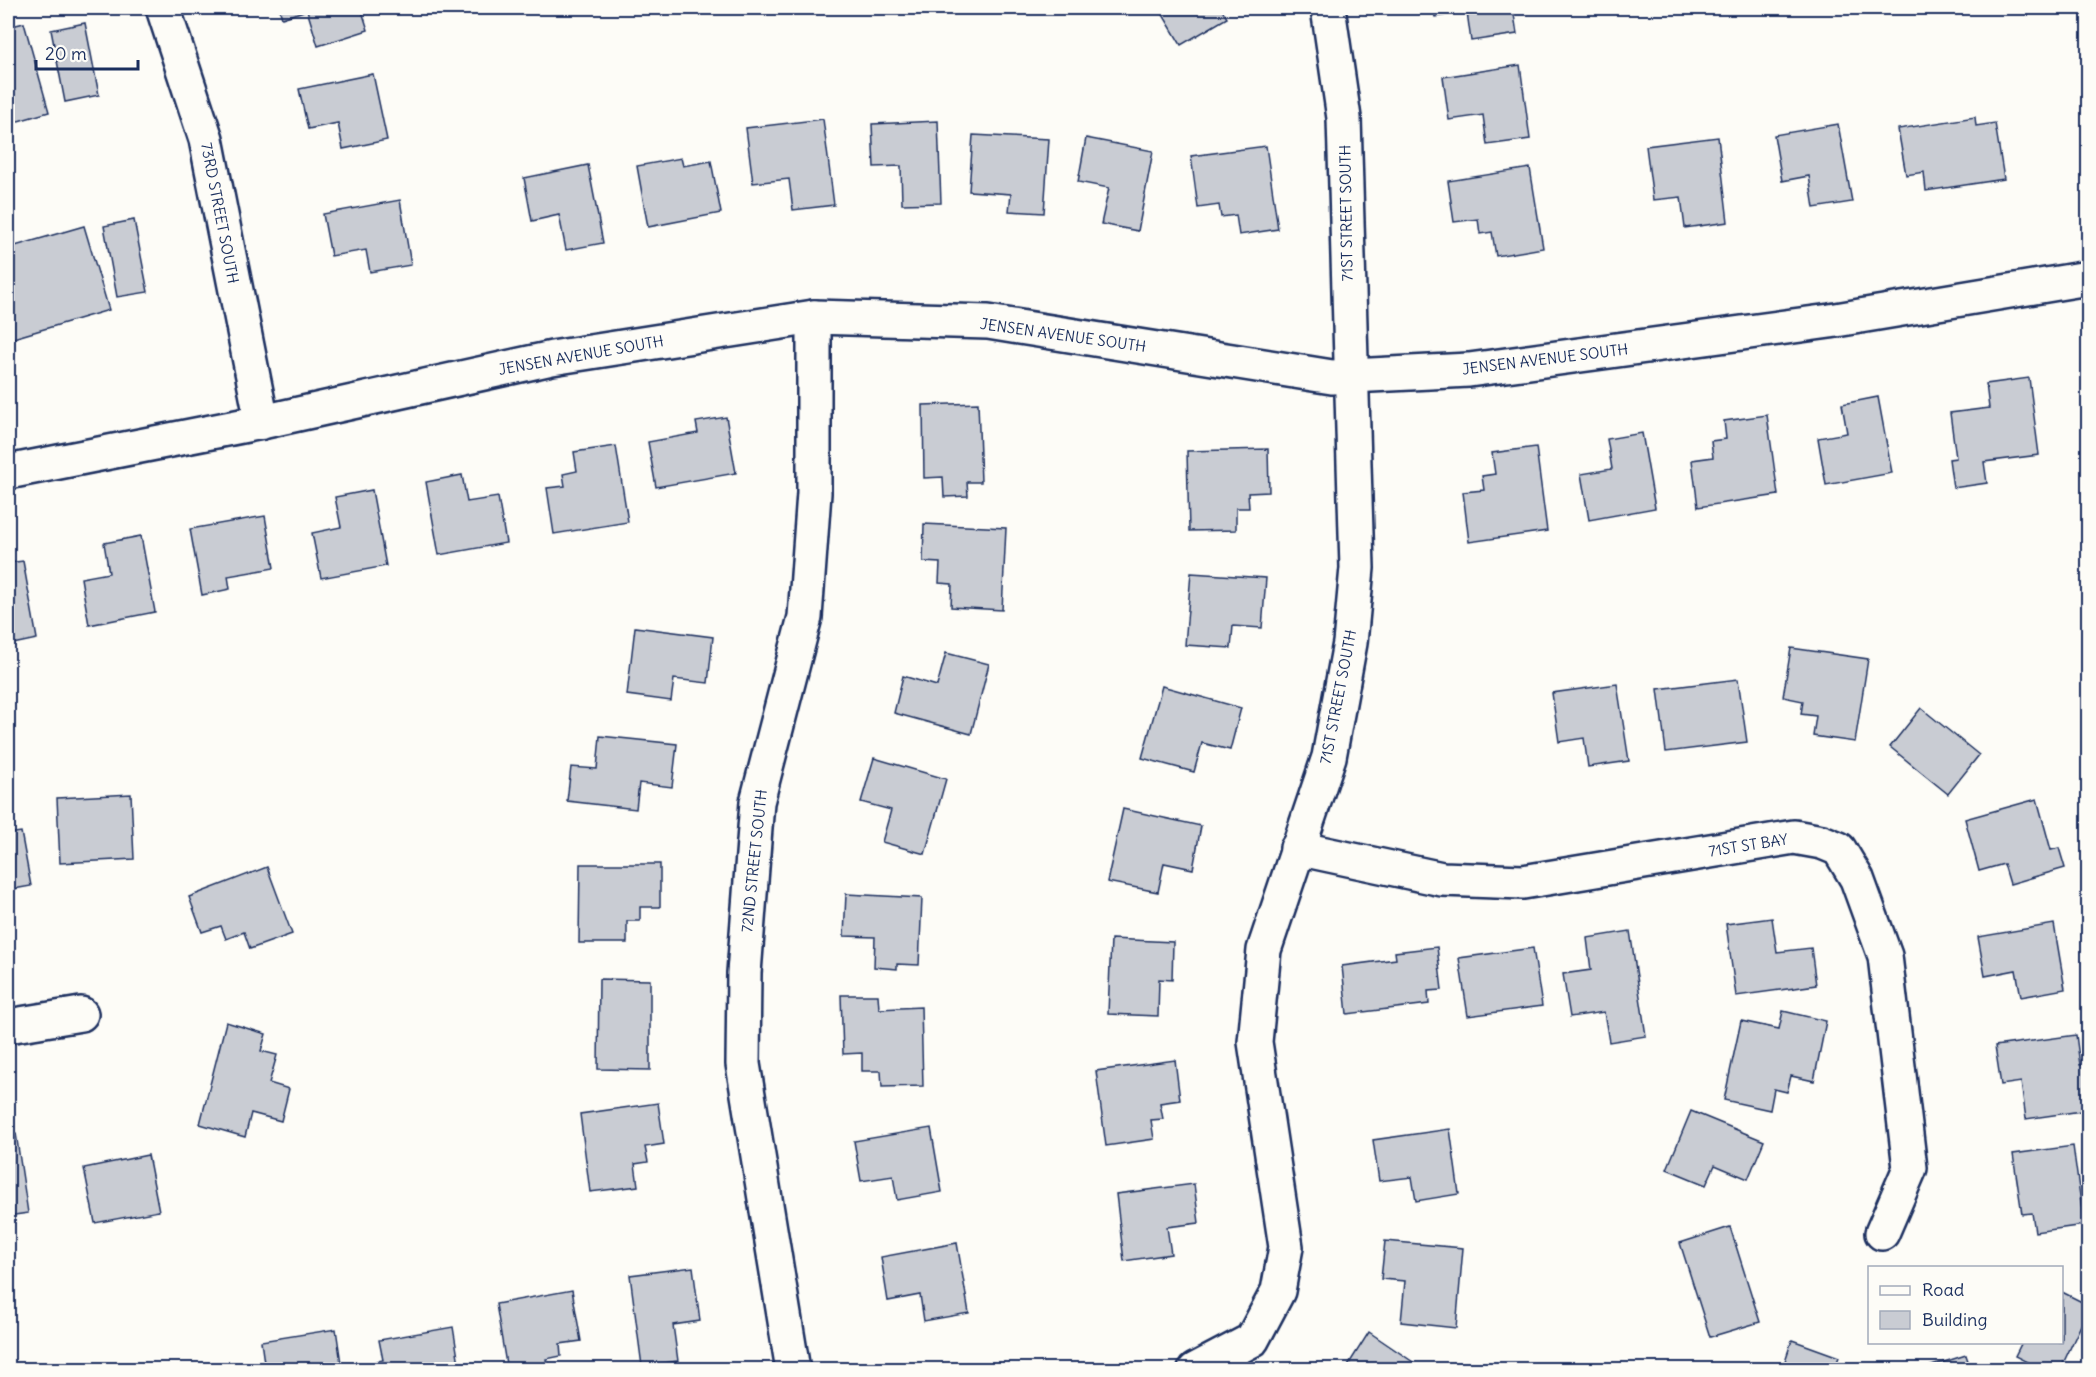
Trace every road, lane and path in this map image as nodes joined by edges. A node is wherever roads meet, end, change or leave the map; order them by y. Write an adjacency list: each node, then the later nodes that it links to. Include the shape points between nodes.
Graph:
1 (163, 8): 6 (street, 73RD STREET SOUTH, via 206,139)
2 (1328, 8): 5 (street, 71ST STREET SOUTH, via 1344,118)
3 (2088, 278): 5 (street, JENSEN AVENUE SOUTH, via 1830,321 1469,370)
4 (814, 317): 5 (street, JENSEN AVENUE SOUTH, via 988,322); 6 (street, JENSEN AVENUE SOUTH, via 552,358); 12 (street, 72ND STREET SOUTH, via 814,493 805,617 757,802 744,973 742,1064)
5 (1349, 376): 8 (street, 71ST STREET SOUTH, via 1357,568 1350,643 1329,757)
6 (262, 422): 7 (street, JENSEN AVENUE SOUTH)
7 (8, 472)
8 (1297, 848): 11 (street, 71ST ST BAY, via 1442,879 1523,882 1794,837 1839,849 1857,879 1885,956 1910,1168); 13 (street, 71ST STREET SOUTH, via 1264,950 1255,1042 1286,1246 1278,1291 1252,1340)
9 (81, 1014): 10 (street)
10 (8, 1026)
11 (1882, 1233)
12 (793, 1370)
13 (1195, 1370)

